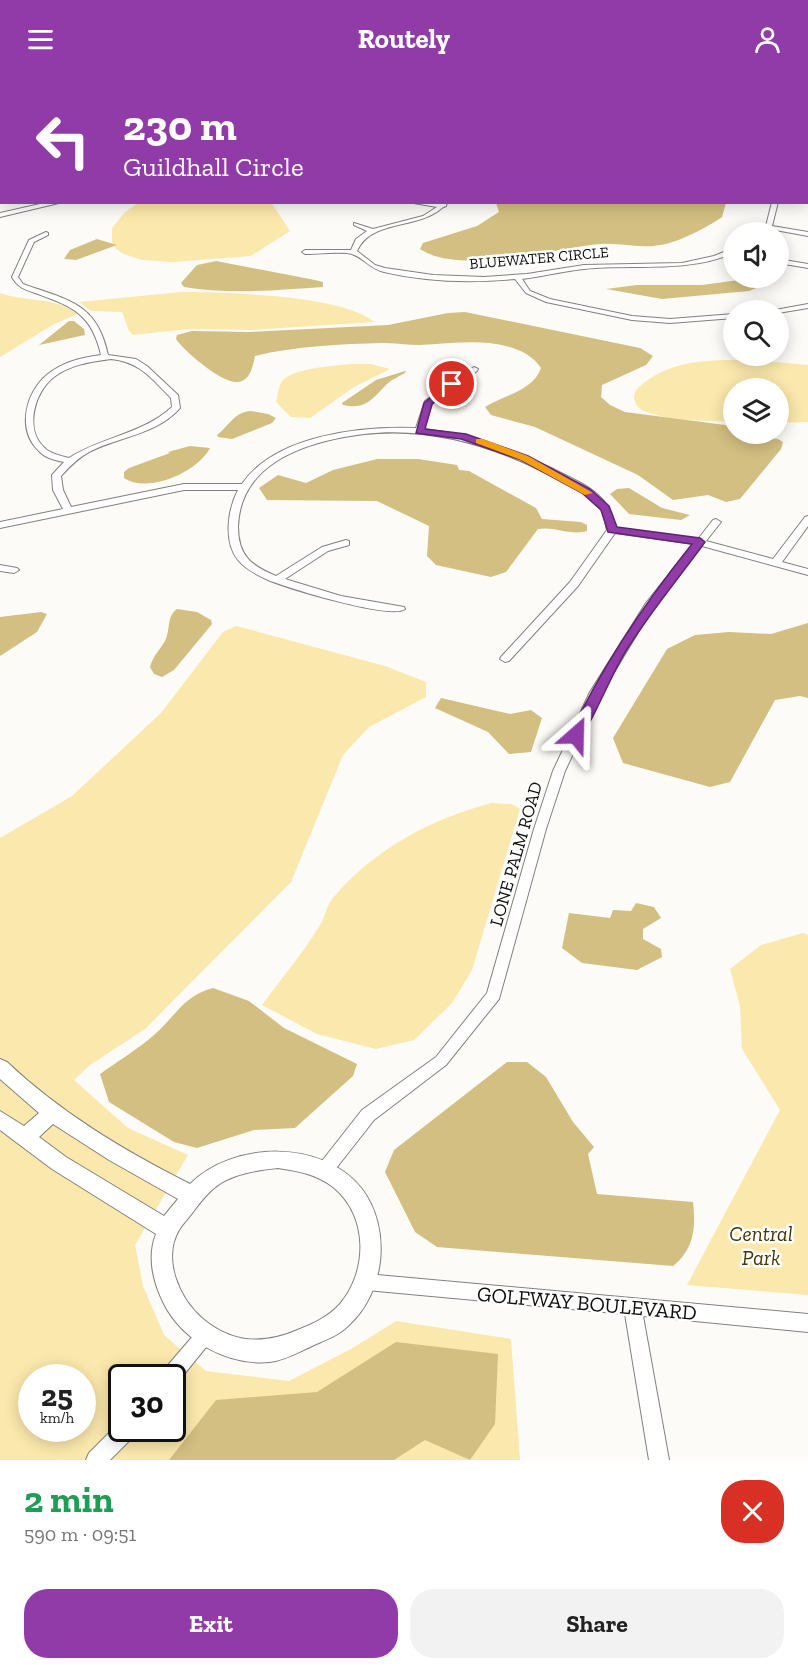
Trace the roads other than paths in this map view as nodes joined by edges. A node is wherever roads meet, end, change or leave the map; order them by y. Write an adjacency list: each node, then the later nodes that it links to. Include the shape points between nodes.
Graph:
1 (51, 204): 4 (street)
2 (444, 204): 7 (street, via 423,218)
3 (775, 204): 5 (street)
4 (0, 215)
5 (770, 222)
6 (356, 224): 7 (street)
7 (374, 231): 12 (street, via 355,243)
8 (789, 231): 10 (street)
9 (46, 234): 20 (street, via 31,241 15,277 20,285 83,309 103,340)
10 (808, 234)
11 (305, 252): 12 (street)
12 (353, 252): 16 (street, BLUEWATER CIRCLE, via 373,266 398,272 458,279)
13 (723, 256): 16 (street, BLUEWATER CIRCLE, via 682,265 592,266)
14 (789, 263): 15 (street)
15 (808, 266)
16 (517, 277): 19 (street, via 528,292 548,301 632,318 670,321)
17 (808, 306): 18 (street)
18 (789, 309)
19 (723, 317)
20 (105, 357): 23 (street, via 61,370 44,382 32,402 30,430 41,450); 23 (street, via 135,362 175,397 176,408 162,421 89,447)
21 (474, 369): 22 (street, via 428,403)
22 (419, 431): 24 (street, via 331,436 275,458 256,471); 29 (street, via 463,436 524,458 586,491 605,509)
23 (68, 460): 25 (street, via 56,474 58,490)
24 (243, 487): 25 (street, via 184,487); 36 (street, via 234,514 232,540 243,560)
25 (68, 510): 28 (street)
26 (808, 519): 32 (street)
27 (716, 522): 30 (street, LONE PALM ROAD)
28 (0, 525)
29 (612, 530): 30 (street); 38 (street, via 574,584)
30 (700, 542): 32 (street); 43 (street, LONE PALM ROAD, via 650,605 620,651 559,771 495,995 441,1061 368,1115)
31 (346, 543): 36 (street, via 325,549)
32 (775, 564): 35 (street)
33 (0, 568): 34 (street)
34 (14, 570)
35 (808, 572)
36 (277, 580): 37 (street, via 376,607)
37 (400, 609)
38 (505, 659)
39 (0, 1067): 40 (street)
40 (53, 1112): 42 (street); 44 (street, via 87,1137)
41 (0, 1119): 42 (street)
42 (25, 1137): 45 (street, via 59,1163)
43 (324, 1171): 44 (street, via 306,1163 278,1159 250,1162 214,1177); 46 (street, via 353,1193 367,1217 372,1259)
44 (193, 1196): 45 (street)
45 (168, 1230): 49 (street, via 163,1254 166,1282 184,1318)
46 (366, 1282): 47 (street, GOLFWAY BOULEVARD); 49 (street, via 350,1309 330,1328 280,1349 233,1347)
47 (633, 1308): 48 (street, GOLFWAY BOULEVARD); 53 (street)
48 (808, 1323)
49 (205, 1335): 50 (street)
50 (181, 1364)
51 (114, 1442): 52 (street)
52 (96, 1460)
53 (659, 1460)

